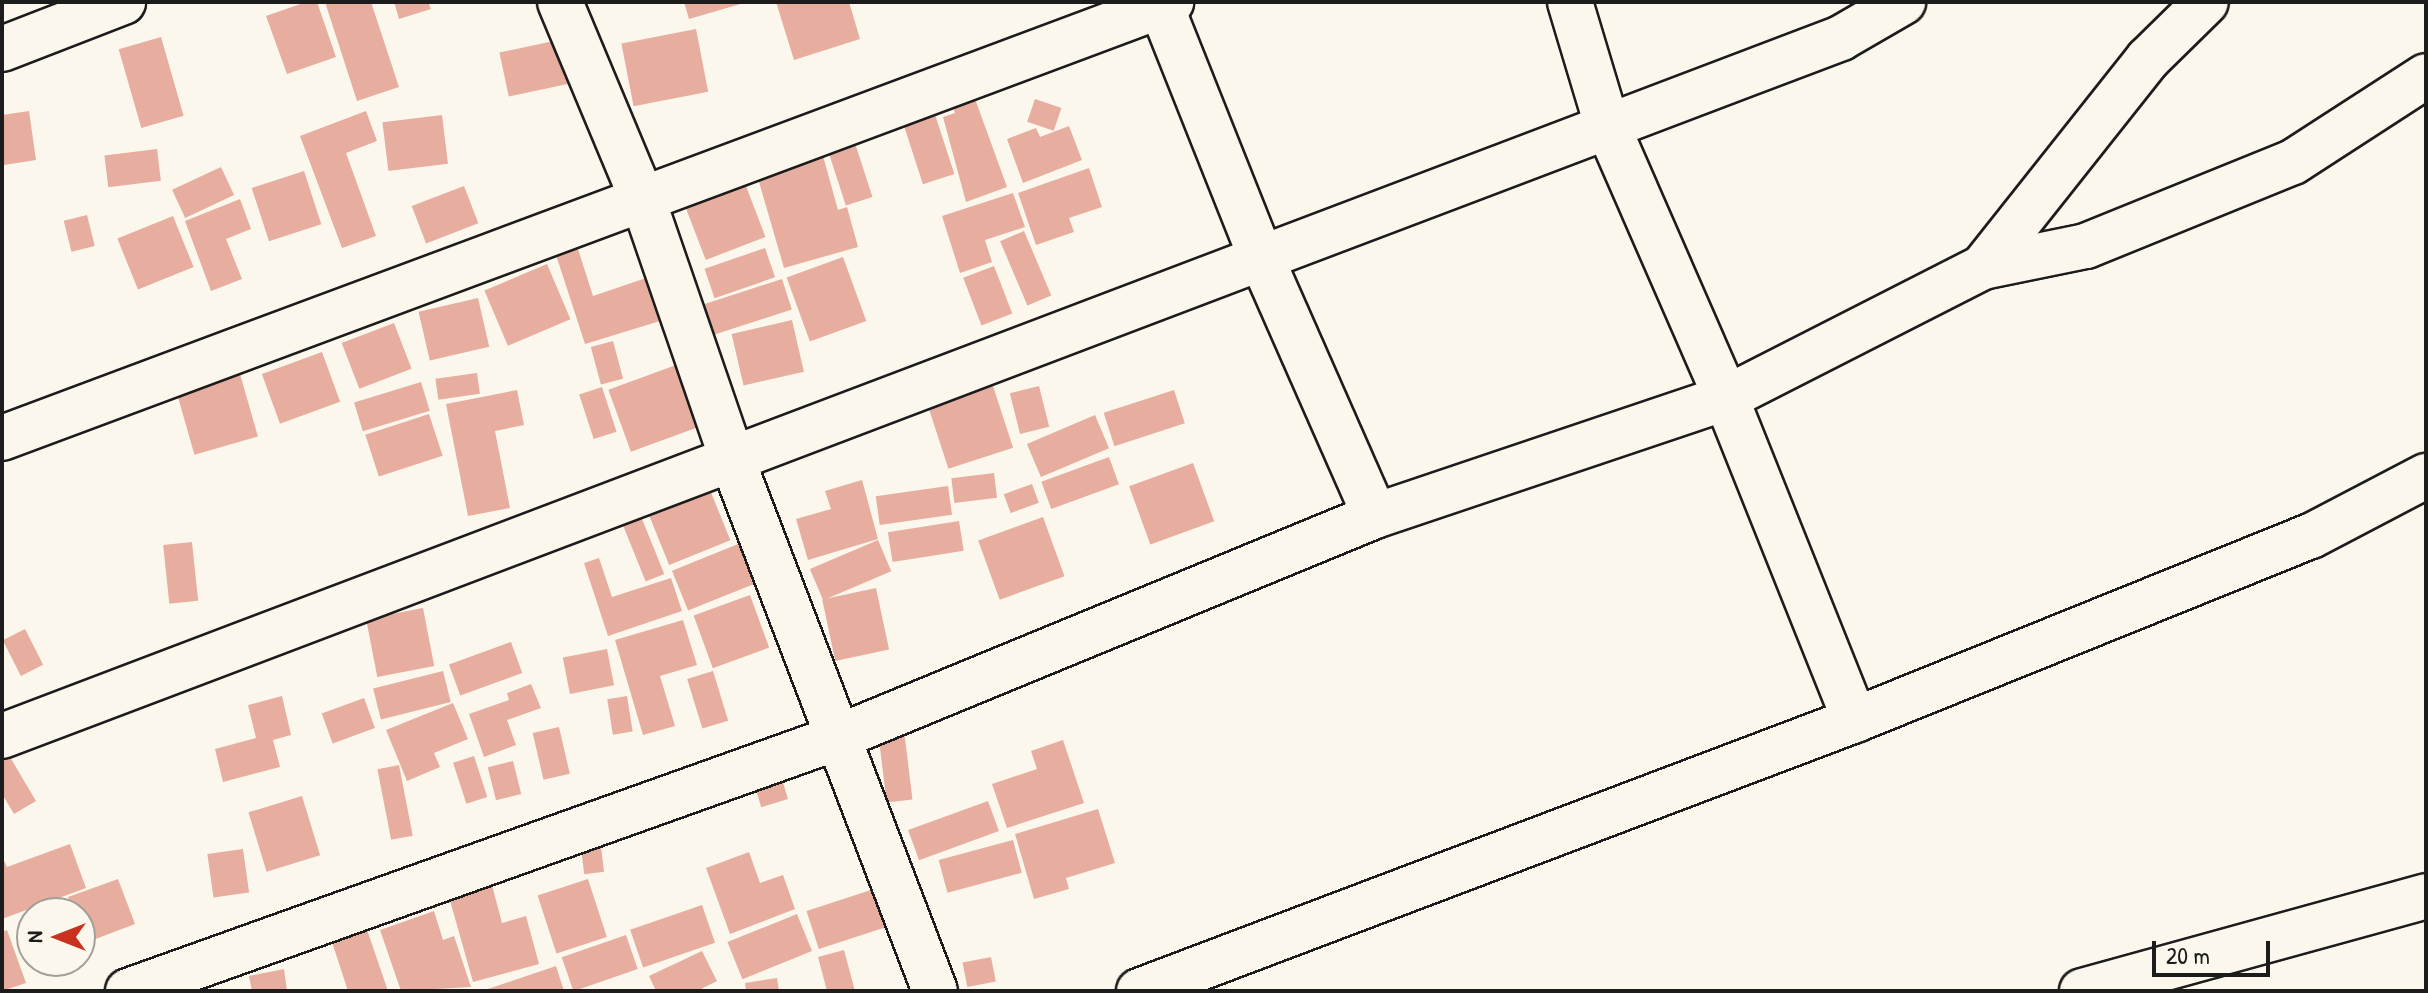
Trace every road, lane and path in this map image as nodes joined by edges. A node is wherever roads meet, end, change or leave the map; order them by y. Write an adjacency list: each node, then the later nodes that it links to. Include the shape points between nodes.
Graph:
1 (123, 2): 7 (street)
2 (560, 2): 10 (street)
3 (1570, 2): 9 (street)
4 (1903, 2): 9 (street, via 1841,38)
5 (2206, 2): 12 (street, via 2148,59)
6 (1166, 4): 10 (street); 11 (street)
7 (2, 49)
8 (2426, 76): 12 (street, via 2293,162 2086,246)
9 (1607, 125): 11 (street); 13 (street)
10 (643, 200): 14 (street); 15 (street)
11 (1260, 255): 15 (street); 17 (street)
12 (1983, 267): 13 (street)
13 (1726, 398): 17 (street); 18 (street)
14 (2, 438)
15 (733, 462): 19 (street); 20 (street)
16 (2426, 476): 18 (street, via 2311,536)
17 (1375, 516): 20 (street)
18 (1855, 720): 24 (street)
19 (2, 736)
20 (836, 738): 22 (street); 23 (street)
21 (2426, 896): 25 (street)
22 (128, 991)
23 (935, 991)
24 (1139, 991)
25 (2082, 991)

